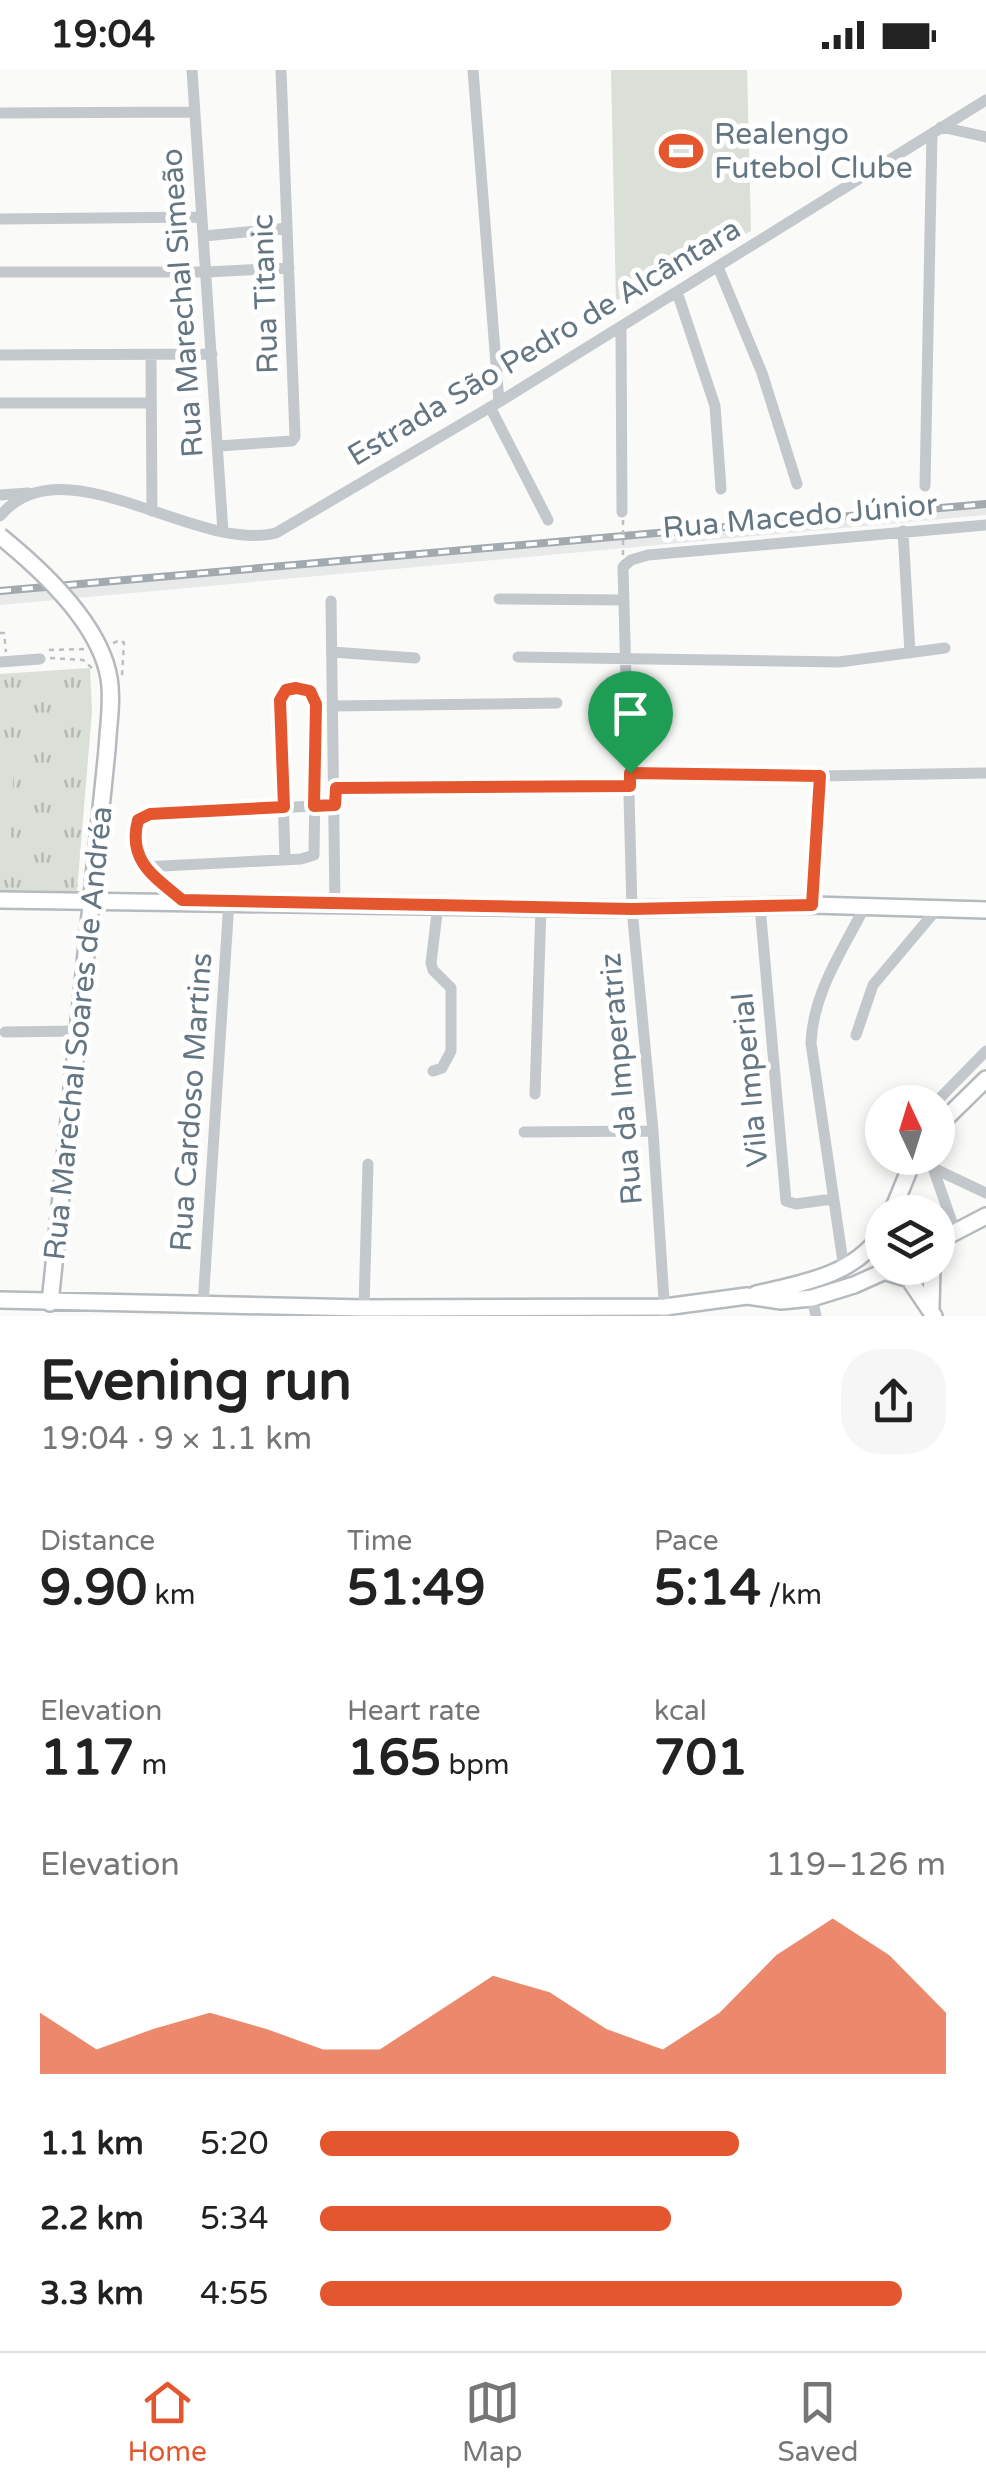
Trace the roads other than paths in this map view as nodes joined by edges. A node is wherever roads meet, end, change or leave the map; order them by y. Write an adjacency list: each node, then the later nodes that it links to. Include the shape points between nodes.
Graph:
1 (192, 70): 5 (street, Rua Marechal Simeão)
2 (281, 70): 11 (street, Rua Titanic)
3 (473, 70): 24 (street)
4 (986, 100): 7 (street, Estrada São Pedro de Alcântara)
5 (193, 112): 6 (street); 9 (street, Rua Marechal Simeão)
6 (0, 113)
7 (936, 130): 8 (street); 14 (street, Estrada São Pedro de Alcântara); 27 (street)
8 (986, 137)
9 (201, 217): 10 (street); 12 (street, Rua Marechal Simeão)
10 (0, 219)
11 (287, 228): 12 (street); 13 (street, Rua Titanic)
12 (204, 236): 16 (street, Rua Marechal Simeão)
13 (289, 268): 16 (street); 25 (street, Rua Titanic, via 294,440)
14 (718, 268): 17 (street, Estrada São Pedro de Alcântara); 26 (street, via 762,373)
15 (0, 272): 16 (street)
16 (207, 272): 19 (street, Rua Marechal Simeão)
17 (677, 292): 18 (street, Estrada São Pedro de Alcântara); 28 (street, via 715,406)
18 (621, 326): 24 (street, Estrada São Pedro de Alcântara); 33 (street)
19 (212, 354): 21 (street); 25 (street, Rua Marechal Simeão)
20 (0, 355): 21 (street)
21 (150, 355): 23 (street)
22 (0, 403): 23 (street)
23 (151, 403): 31 (street)
24 (494, 404): 34 (street); 36 (street, Estrada São Pedro de Alcântara, via 276,533 244,538)
25 (218, 446): 36 (street, Rua Marechal Simeão)
26 (796, 484)
27 (925, 486)
28 (721, 489)
29 (37, 492): 30 (street, Estrada São Pedro de Alcântara); 31 (street, Estrada São Pedro de Alcântara, via 88,492); 32 (street)
30 (0, 495)
31 (152, 511): 36 (street, Estrada São Pedro de Alcântara)
32 (0, 516)
33 (623, 516)
34 (548, 520)
35 (986, 525): 37 (street, Rua Macedo Júnior)
36 (222, 532)
37 (903, 532): 39 (street, Rua Macedo Júnior, via 648,556); 45 (street)
38 (0, 536): 63 (main road, Rua Marechal Soares de Andréa, bridge, via 84,620 110,682)
39 (623, 564): 41 (street, Rua da Imperatriz)
40 (499, 599): 41 (street)
41 (623, 600): 49 (street, Rua da Imperatriz)
42 (331, 601): 44 (street)
43 (945, 648): 45 (street)
44 (332, 652): 48 (street); 52 (street)
45 (910, 653): 49 (street, via 838,662)
46 (518, 657): 49 (street)
47 (40, 658): 50 (street)
48 (416, 658)
49 (626, 658): 55 (street, Rua da Imperatriz)
50 (0, 662)
51 (557, 703): 52 (street)
52 (334, 706): 56 (street)
53 (986, 773): 54 (street)
54 (820, 776): 55 (street); 68 (street)
55 (630, 780): 56 (street); 72 (street, Rua da Imperatriz)
56 (336, 788): 57 (street)
57 (335, 805): 58 (street); 66 (street)
58 (314, 806): 59 (street); 59 (street, via 316,704 310,691 296,688 280,700); 60 (street, via 314,855)
59 (284, 807): 60 (street); 61 (street, via 150,814 136,825)
60 (286, 859): 61 (street)
61 (143, 867): 64 (street)
62 (0, 900): 63 (main road)
63 (90, 900): 64 (main road); 75 (main road, Rua Marechal Soares de Andréa)
64 (182, 900): 65 (main road)
65 (228, 901): 66 (main road); 101 (street, Rua Cardoso Martins)
66 (334, 905): 67 (main road)
67 (438, 905): 71 (main road); 79 (street, via 431,963 450,983 451,1050)
68 (812, 905): 69 (main road); 70 (main road)
69 (760, 906): 72 (main road); 89 (street, Vila Imperial, via 786,1201)
70 (865, 906): 73 (main road); 89 (street, via 816,1002 812,1025)
71 (540, 907): 72 (main road); 82 (street)
72 (632, 909): 84 (street, Rua da Imperatriz)
73 (929, 909): 74 (main road); 77 (street, via 874,985)
74 (986, 910)
75 (77, 1031): 76 (street); 102 (main road, Rua Marechal Soares de Andréa)
76 (5, 1032)
77 (856, 1035)
78 (986, 1051): 81 (street)
79 (433, 1071)
80 (986, 1079): 83 (main road)
81 (953, 1085)
82 (535, 1094)
83 (955, 1109)
84 (653, 1131): 85 (street); 104 (street, Rua da Imperatriz)
85 (524, 1132)
86 (368, 1164): 100 (street)
87 (952, 1175): 88 (street)
88 (986, 1193)
89 (832, 1200): 93 (street)
90 (986, 1216): 91 (main road)
91 (955, 1231)
92 (865, 1250): 93 (main road)
93 (850, 1265): 97 (main road)
94 (865, 1280): 98 (main road)
95 (913, 1285): 107 (main road)
96 (930, 1285): 107 (main road)
97 (747, 1296): 98 (main road); 104 (main road)
98 (812, 1298): 108 (street)
99 (0, 1300): 102 (main road)
100 (364, 1308): 101 (main road); 105 (main road)
101 (212, 1309): 103 (main road)
102 (50, 1310): 103 (main road)
103 (150, 1310)
104 (666, 1311): 106 (main road)
105 (433, 1312): 106 (main road)
106 (546, 1312)
107 (933, 1314)
108 (816, 1316)

